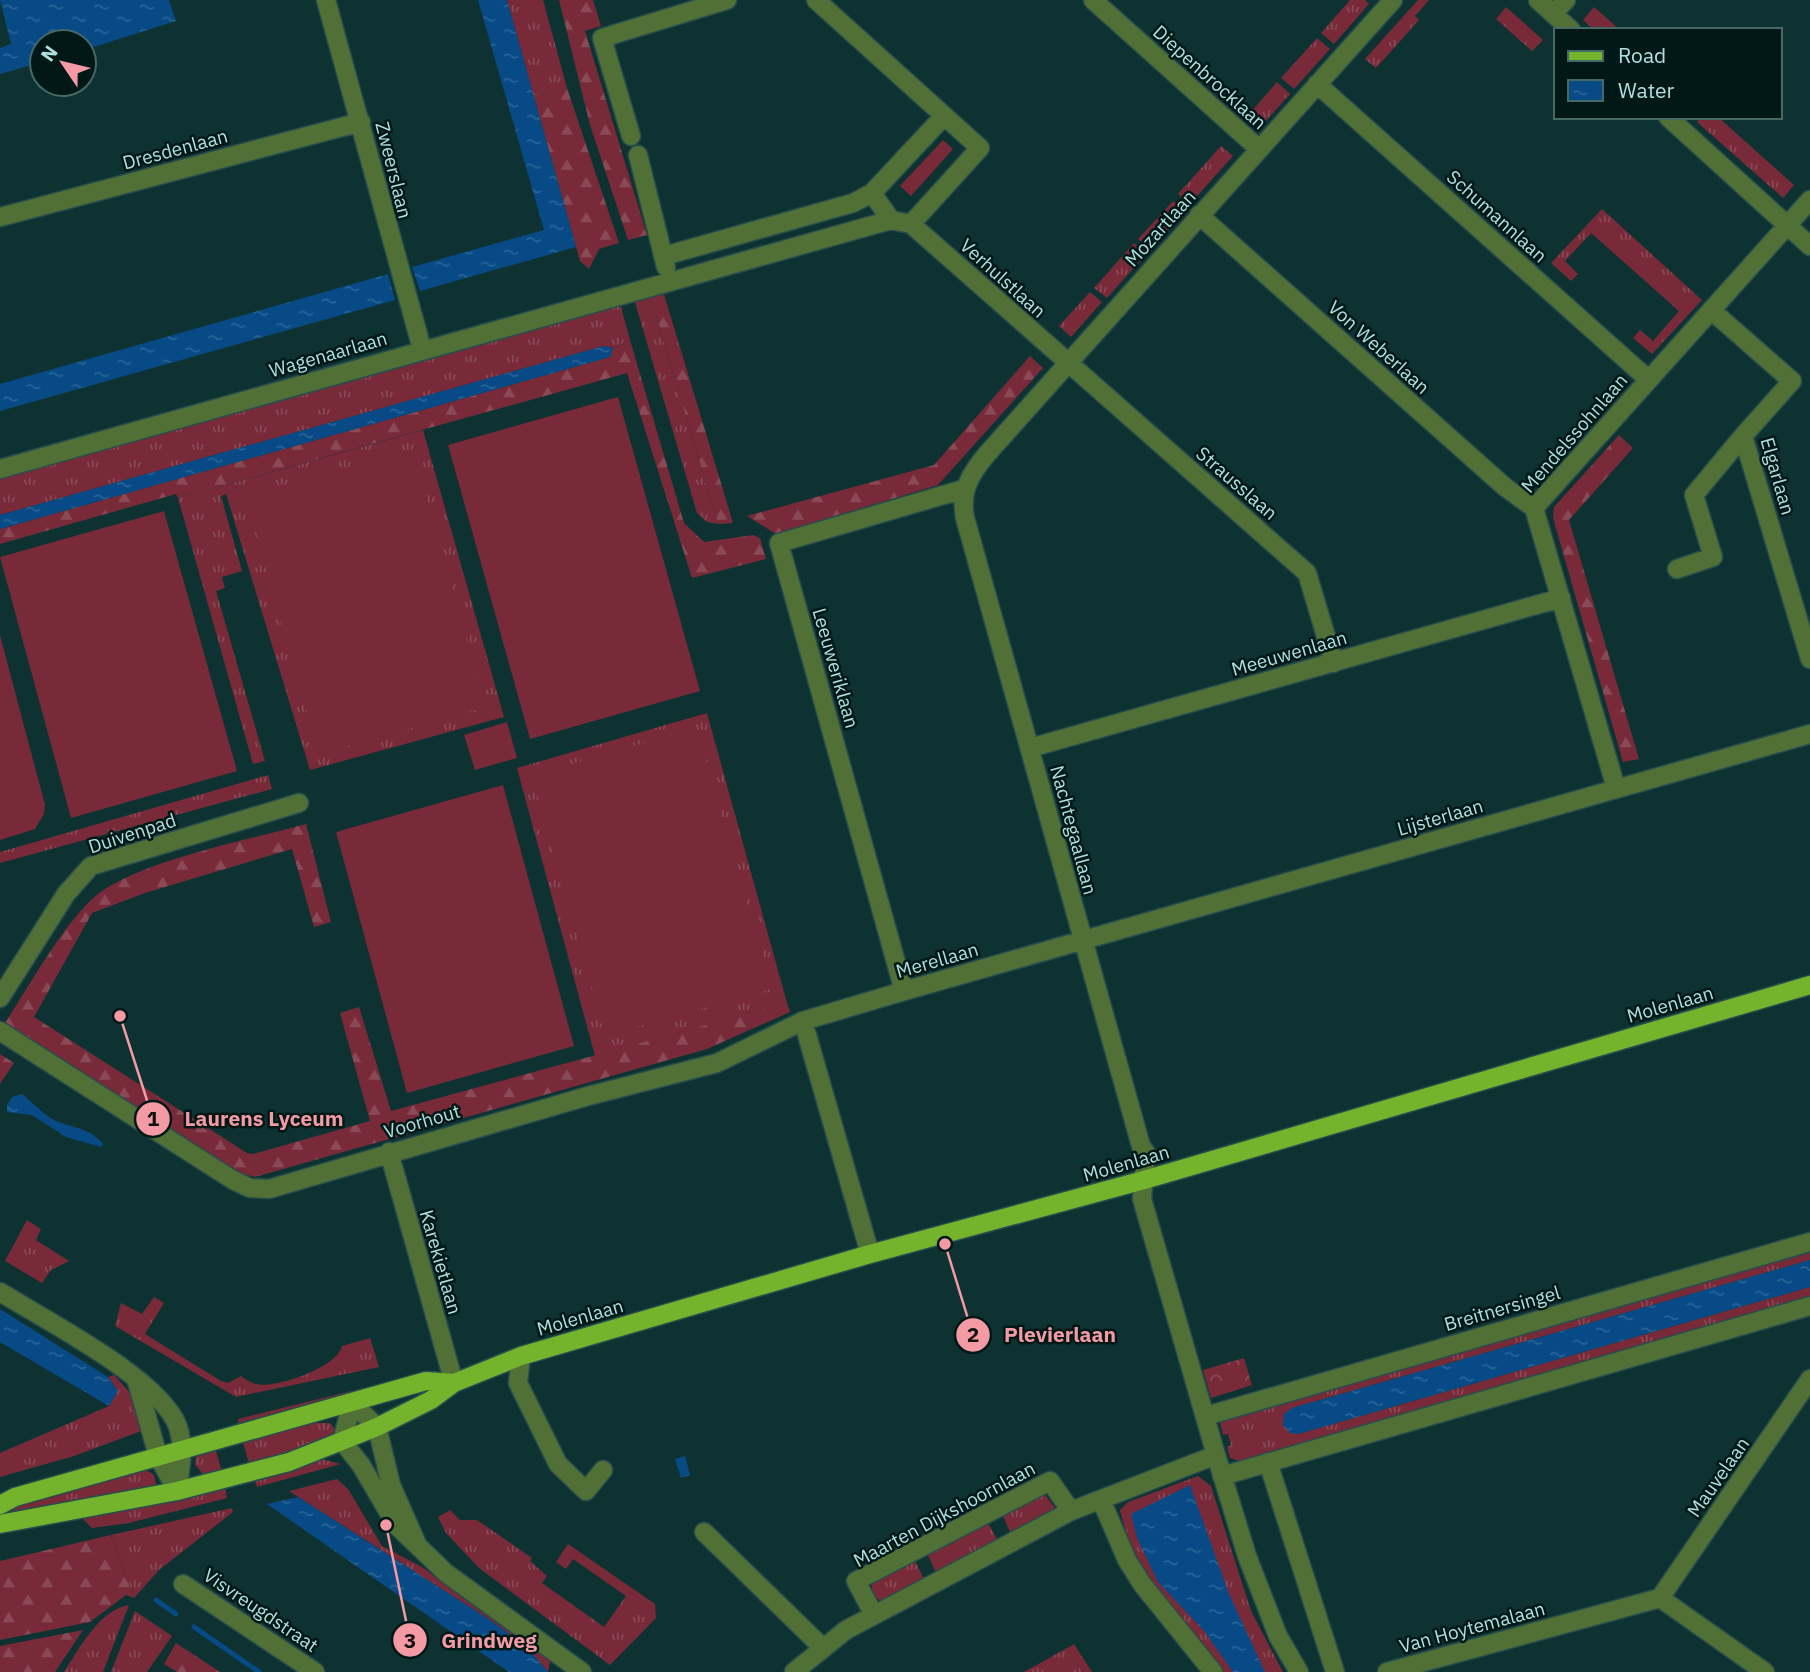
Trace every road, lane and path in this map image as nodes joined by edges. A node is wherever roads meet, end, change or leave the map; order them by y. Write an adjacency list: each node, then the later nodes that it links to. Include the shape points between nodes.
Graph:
1 (326, 0): 13 (street, Zweerslaan)
2 (727, 0): 14 (street, via 602,38)
3 (816, 0): 11 (street)
4 (1393, 0): 10 (street, Mozartlaan)
5 (1538, 0): 8 (street)
6 (1566, 0): 8 (street)
7 (1101, 3): 15 (street, Diepenbrocklaan)
8 (1553, 14): 9 (street)
9 (1569, 28)
10 (1317, 84): 15 (street, Mozartlaan); 30 (street, Schumannlaan)
11 (944, 116): 17 (street); 22 (street, via 980,148)
12 (1670, 119): 23 (street)
13 (361, 122): 20 (street, Dresdenlaan); 28 (street, Zweerslaan)
14 (631, 136)
15 (1258, 149): 19 (street, Mozartlaan)
16 (638, 155): 25 (street)
17 (872, 193): 21 (street); 25 (street, via 853,203)
18 (1810, 200): 23 (street, Mendelssohnlaan)
19 (1199, 215): 29 (street, Mozartlaan); 34 (street, Von Weberlaan)
20 (0, 217)
21 (891, 220): 22 (street); 26 (street, Wagenaarlaan)
22 (911, 223): 29 (street, Verhulstlaan)
23 (1787, 225): 24 (street); 27 (street, Mendelssohnlaan)
24 (1810, 246)
25 (664, 256): 26 (street)
26 (668, 281): 28 (street, Wagenaarlaan)
27 (1711, 310): 30 (street, Mendelssohnlaan); 31 (street, Elgarlaan, via 1792,381)
28 (422, 349): 32 (street, Wagenaarlaan)
29 (1069, 362): 33 (street, Mozartlaan, via 977,466); 38 (street, Strausslaan, via 1307,573)
30 (1649, 380): 34 (street, Mendelssohnlaan)
31 (1743, 436): 35 (street, via 1694,495 1713,557); 37 (street, Elgarlaan)
32 (0, 469)
33 (964, 489): 40 (street, Nachtegaallaan, via 965,518); 45 (street, Leeuweriklaan, via 779,542)
34 (1534, 508): 36 (street, Mendelssohnlaan)
35 (1677, 569)
36 (1561, 598): 38 (street, Meeuwenlaan); 41 (street, Mendelssohnlaan)
37 (1810, 659)
38 (1334, 663): 40 (street, Meeuwenlaan)
39 (1810, 734): 41 (street, Lijsterlaan)
40 (1030, 748): 43 (street, Nachtegaallaan)
41 (1616, 788): 43 (street, Lijsterlaan)
42 (299, 803): 46 (street, Duivenpad, via 91,866 66,894)
43 (1083, 941): 45 (street, Merellaan); 50 (street, Nachtegaallaan, via 1146,1153)
44 (1810, 985): 50 (main road, Molenlaan)
45 (904, 991): 47 (street, Merellaan)
46 (0, 998)
47 (803, 1021): 49 (street, Voorhout, via 717,1063); 52 (street)
48 (0, 1031): 49 (street, Voorhout, via 250,1188 269,1189)
49 (389, 1153): 58 (street, Karekietlaan)
50 (1144, 1180): 52 (main road, Molenlaan); 60 (street, Nachtegaallaan, via 1142,1199)
51 (1810, 1241): 60 (street, Breitnersingel)
52 (870, 1254): 55 (main road, Molenlaan)
53 (0, 1292): 57 (street, via 100,1353)
54 (1810, 1306): 66 (street)
55 (521, 1356): 58 (main road, Molenlaan); 67 (street, via 518,1383 558,1464 586,1491)
56 (1810, 1379): 77 (street, Mauvelaan)
57 (137, 1382): 63 (street, via 170,1410); 65 (street)
58 (454, 1383): 59 (main road, Molenlaan, via 426,1381); 61 (main road, Molenlaan)
59 (352, 1403): 61 (street); 62 (street); 63 (main road, Molenlaan)
60 (1206, 1416): 64 (street, Nachtegaallaan)
61 (377, 1427): 62 (main road, Molenlaan); 75 (street, via 391,1485)
62 (342, 1441): 69 (main road, Molenlaan, via 289,1462); 75 (street, via 396,1525)
63 (182, 1450): 65 (main road, Molenlaan); 69 (street)
64 (1216, 1455): 68 (street, Nachtegaallaan); 70 (street)
65 (158, 1456): 69 (street); 71 (main road, Molenlaan)
66 (1268, 1462): 68 (street); 85 (street)
67 (603, 1470)
68 (1222, 1476): 84 (street, Nachtegaallaan, via 1278,1636)
69 (177, 1491): 73 (main road, Molenlaan)
70 (1102, 1502): 72 (street); 83 (street, via 1142,1584)
71 (0, 1505)
72 (1070, 1511): 78 (street); 78 (street, Maarten Dijkshoornlaan, via 1050,1481 856,1581)
73 (0, 1524)
74 (704, 1532): 79 (street)
75 (417, 1544): 80 (street, via 446,1573)
76 (183, 1584): 81 (street, Visvreugdstraat)
77 (1660, 1598): 86 (street, Van Hoytemalaan); 87 (street)
78 (874, 1615): 79 (street)
79 (823, 1648): 82 (street)
80 (574, 1669)
81 (315, 1672)
82 (794, 1672)
83 (1213, 1672)
84 (1299, 1672)
85 (1335, 1672)
86 (1387, 1672)
87 (1765, 1672)

